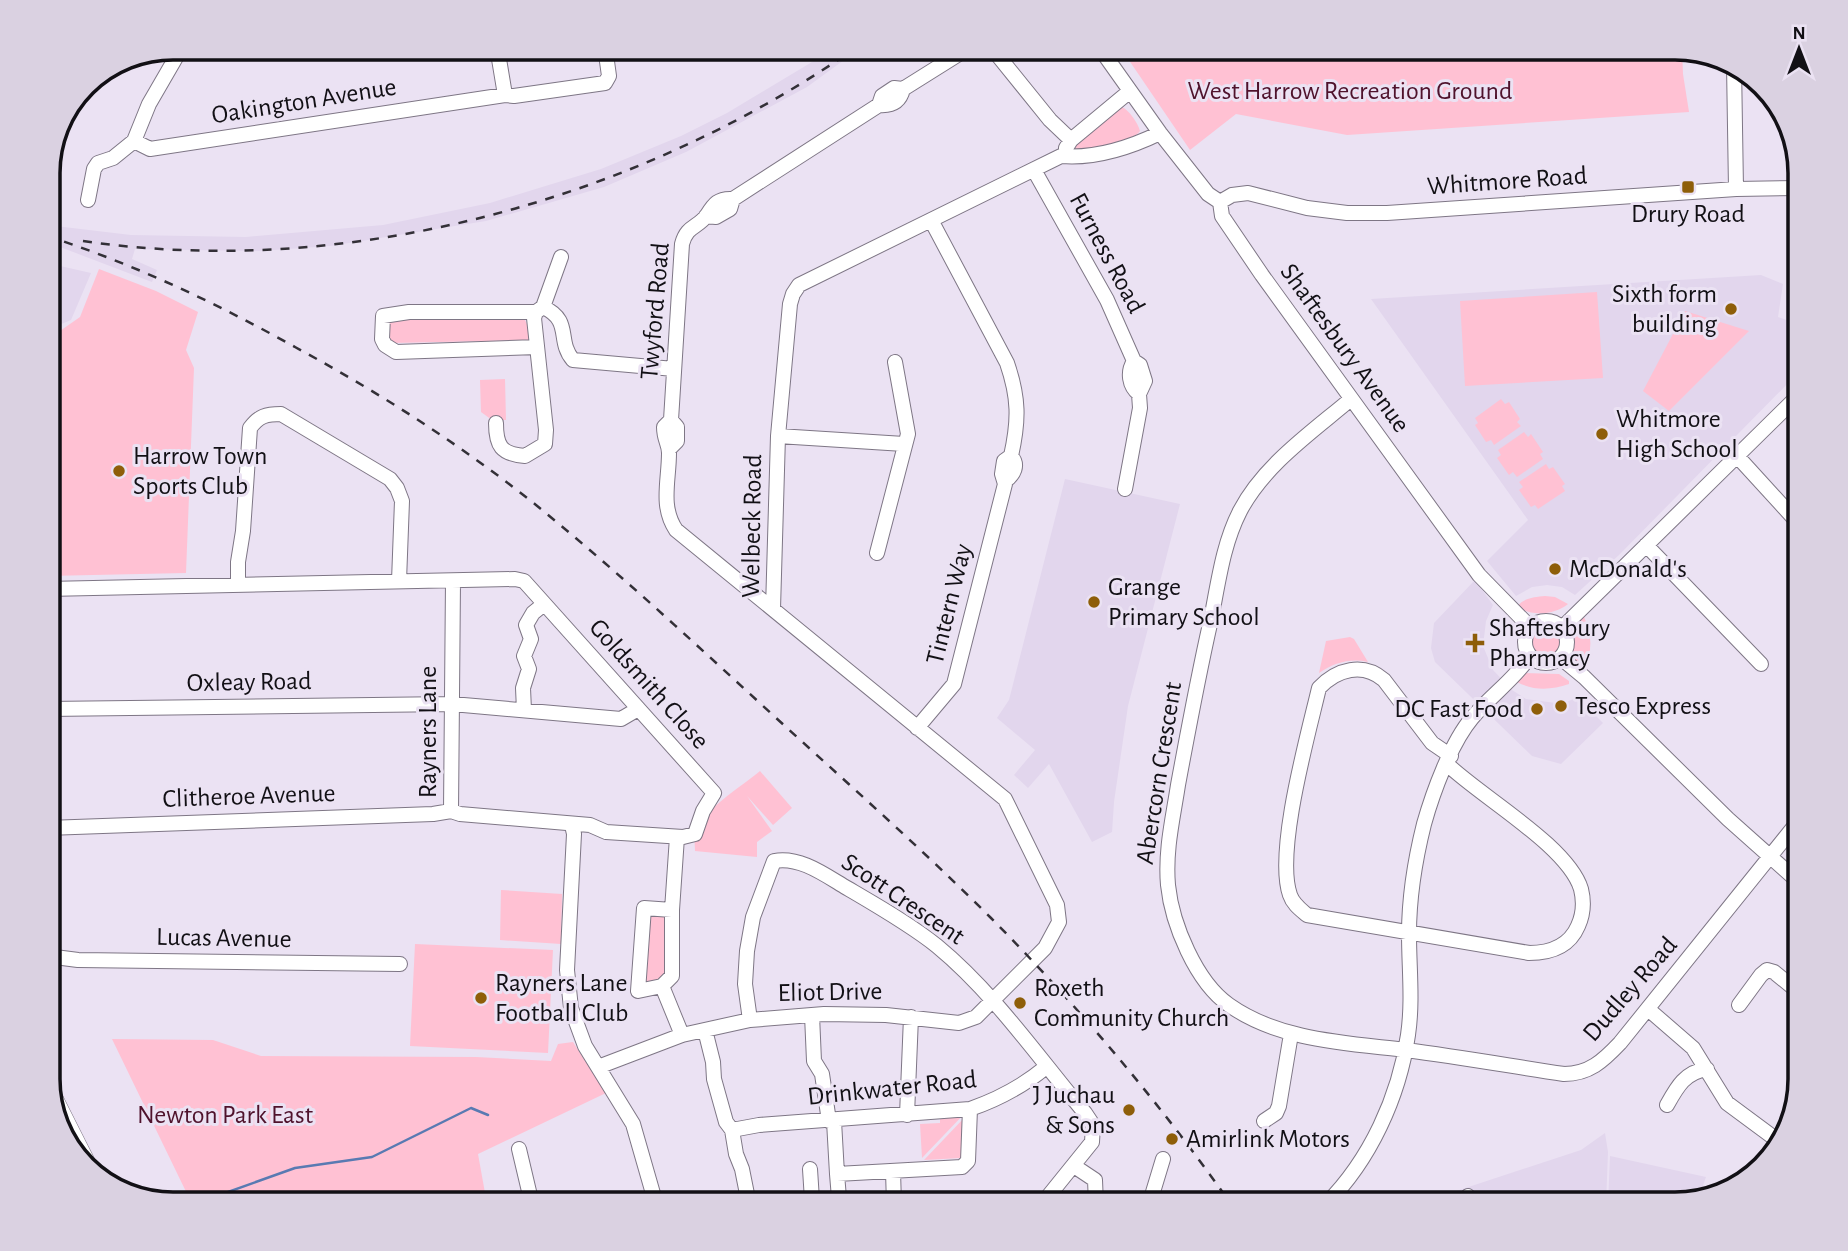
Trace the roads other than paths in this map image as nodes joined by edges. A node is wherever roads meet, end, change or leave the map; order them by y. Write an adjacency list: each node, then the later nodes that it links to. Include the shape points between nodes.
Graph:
1 (174, 60): 11 (street)
2 (499, 60): 9 (street)
3 (607, 60): 9 (street, Oakington Avenue, via 605,83)
4 (950, 60): 24 (street, Twyford Road, via 904,89 901,98 889,106 879,105 733,199 730,209 691,226 682,244)
5 (1002, 60): 12 (street)
6 (1108, 60): 8 (street, Shaftesbury Avenue)
7 (1736, 78): 16 (street)
8 (1130, 91): 10 (street, Shaftesbury Avenue); 12 (street, Welbeck Road)
9 (505, 95): 11 (street, Oakington Avenue, via 150,149)
10 (1160, 133): 13 (street, Welbeck Road, via 1108,152); 18 (street, Shaftesbury Avenue, via 1208,194)
11 (134, 141): 17 (street, via 122,153 98,163)
12 (1071, 141): 13 (street, Welbeck Road)
13 (1061, 156): 14 (street, Welbeck Road)
14 (1034, 170): 19 (street, Welbeck Road); 31 (street, Furness Road, via 1107,300 1134,361 1144,371)
15 (1788, 188): 16 (street, Whitmore Road)
16 (1736, 189): 18 (street, Whitmore Road, via 1387,213 1334,212 1248,193)
17 (88, 200)
18 (1220, 202): 25 (street, Shaftesbury Avenue, via 1222,216)
19 (931, 220): 28 (street, Welbeck Road, via 799,285 793,294); 52 (street, Tintern Way, via 1007,363 1018,415 1011,456 1014,470 1005,481 954,684)
20 (561, 257): 21 (street)
21 (540, 309): 22 (street, via 534,318); 22 (street, via 387,313 382,322 385,345 396,352); 24 (street, via 558,316 573,360)
22 (537, 347): 27 (street, via 545,444 531,454 509,452 497,441)
23 (895, 362): 29 (street, via 908,425)
24 (674, 369): 39 (street, Twyford Road, via 671,420 677,427 677,442 669,449 669,519 676,530)
25 (1351, 399): 43 (street, Shaftesbury Avenue, via 1479,575); 74 (street, Abercorn Crescent, via 1289,452 1240,512 1224,554 1168,843 1169,887 1194,963 1226,1003 1245,1016)
26 (1788, 406): 30 (street)
27 (496, 423)
28 (778, 436): 29 (street); 35 (street, Welbeck Road)
29 (904, 444): 34 (street)
30 (1737, 456): 32 (street); 33 (street)
31 (1125, 489)
32 (1788, 512)
33 (1646, 545): 44 (street); 47 (street)
34 (877, 552)
35 (773, 575): 39 (street); 42 (street, Welbeck Road)
36 (399, 581): 37 (street); 38 (street); 38 (street, via 402,501 390,479 281,414 267,414 250,428)
37 (453, 581): 41 (street, Goldsmith Close, via 520,579); 48 (street, Rayners Lane)
38 (238, 584): 40 (street)
39 (746, 588): 42 (street, Twyford Road)
40 (60, 589)
41 (546, 606): 50 (street, Goldsmith Close); 51 (street, via 533,613 526,625 531,639 524,656 529,669 523,688)
42 (773, 609): 52 (street, Welbeck Road)
43 (1531, 628): 44 (street, via 1547,620); 45 (street, via 1525,641)
44 (1562, 628): 46 (street, via 1568,642)
45 (1530, 656): 46 (street, via 1548,664); 53 (street, via 1470,720)
46 (1560, 658): 59 (street)
47 (1762, 664)
48 (452, 704): 49 (street, Oxleay Road); 51 (street, Oxleay Road); 54 (street, Rayners Lane)
49 (60, 709)
50 (638, 709): 51 (street, Oxleay Road, via 621,719); 58 (street, Goldsmith Close, via 714,793 695,834)
51 (524, 710)
52 (917, 728): 67 (street, Welbeck Road, via 1005,799 1057,905 1059,922 1045,948)
53 (1449, 760): 62 (street, via 1424,823 1414,868); 62 (street, via 1570,869 1582,891 1579,925 1570,939 1544,953); 62 (street, via 1375,673 1346,670 1319,688 1289,835 1289,893 1307,915)
54 (451, 811): 55 (street, Rayners Lane); 56 (street, Clitheroe Avenue)
55 (572, 825): 58 (street, Rayners Lane); 77 (street, via 569,991 577,1027)
56 (60, 828)
57 (1788, 834): 59 (street, Dudley Road)
58 (677, 837): 61 (street)
59 (1770, 857): 60 (street); 69 (street, Dudley Road)
60 (1788, 873)
61 (672, 911): 66 (street, via 672,976); 66 (street, via 643,908 638,991)
62 (1409, 933): 76 (street)
63 (60, 958): 64 (street, Lucas Avenue)
64 (400, 964)
65 (1788, 983): 68 (street, via 1767,970)
66 (662, 986): 75 (street)
67 (993, 1001): 71 (street, Eliot Drive, via 976,1017 959,1023); 72 (street, Scott Crescent, via 936,946 858,894 786,859 774,862 753,917 745,984); 78 (street, Scott Crescent)
68 (1739, 1005)
69 (1648, 1009): 76 (street, Dudley Road, via 1606,1058 1574,1074); 79 (street, via 1693,1048)
70 (811, 1015): 71 (street, Eliot Drive); 72 (street, Eliot Drive); 83 (street, via 814,1061 822,1074)
71 (911, 1017): 82 (street)
72 (750, 1020): 73 (street, Eliot Drive)
73 (705, 1030): 75 (street, Eliot Drive); 85 (street, via 714,1079)
74 (1291, 1034): 76 (street, Abercorn Crescent); 84 (street, via 1279,1106)
75 (682, 1035): 77 (street, Eliot Drive)
76 (1405, 1050): 102 (street, via 1375,1136)
77 (598, 1067): 94 (street, via 633,1124)
78 (1046, 1067): 81 (street, Drinkwater Road, via 1024,1086); 89 (street, Scott Crescent, via 1093,1125 1091,1142)
79 (1707, 1069): 80 (street, via 1689,1074); 86 (street, via 1727,1103)
80 (1667, 1105)
81 (970, 1109): 82 (street, Drinkwater Road); 91 (street, via 968,1161 962,1167)
82 (907, 1115): 83 (street, Drinkwater Road)
83 (831, 1121): 85 (street, Drinkwater Road); 92 (street)
84 (1264, 1121)
85 (732, 1130): 95 (street)
86 (1772, 1136)
87 (519, 1149): 93 (street)
88 (1163, 1159): 101 (street)
89 (1074, 1166): 99 (street, Scott Crescent); 100 (street, via 1095,1180)
90 (810, 1169): 96 (street)
91 (894, 1171): 92 (street); 98 (street)
92 (838, 1174): 97 (street)
93 (530, 1192)
94 (653, 1192)
95 (747, 1192)
96 (811, 1192)
97 (839, 1192)
98 (894, 1192)
99 (1052, 1192)
100 (1096, 1192)
101 (1153, 1192)
102 (1337, 1192)

